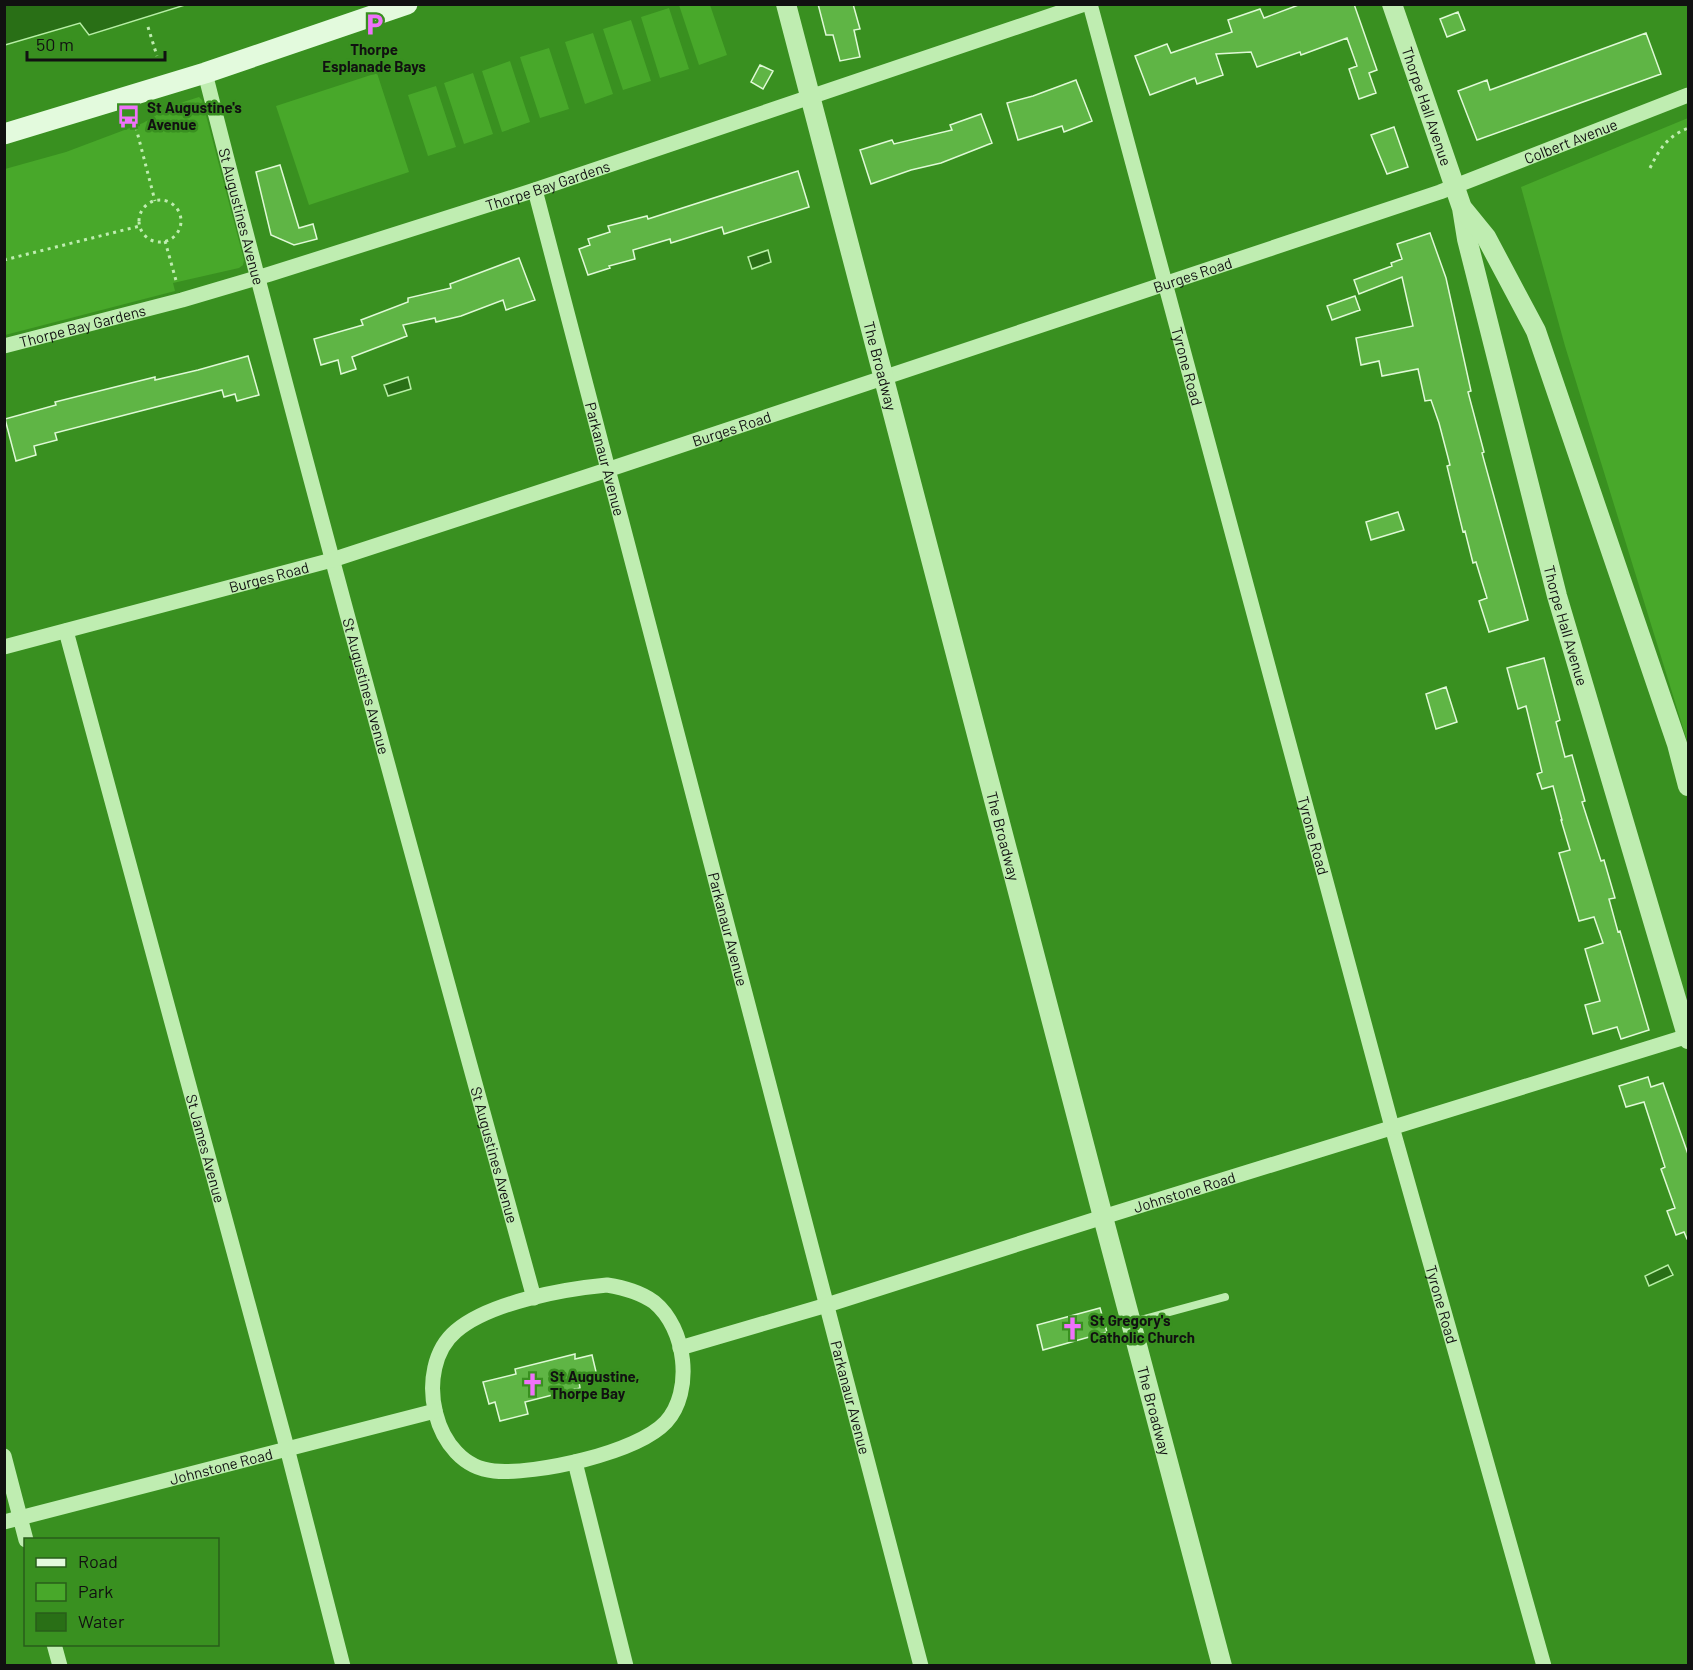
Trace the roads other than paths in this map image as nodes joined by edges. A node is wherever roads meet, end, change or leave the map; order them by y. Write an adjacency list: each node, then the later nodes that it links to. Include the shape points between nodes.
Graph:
1 (407, 4): 5 (main road)
2 (786, 4): 6 (street, The Broadway)
3 (1087, 4): 6 (street, Thorpe Bay Gardens); 13 (street, Tyrone Road)
4 (1392, 4): 9 (street, Thorpe Hall Avenue)
5 (205, 73): 8 (main road); 12 (street, St Augustines Avenue)
6 (809, 96): 10 (street, Thorpe Bay Gardens); 15 (street, The Broadway)
7 (1689, 96): 9 (street, Colbert Avenue)
8 (4, 134)
9 (1454, 187): 11 (street, Thorpe Hall Avenue); 13 (street, Burges Road)
10 (535, 190): 12 (street, Thorpe Bay Gardens); 16 (street, Parkanaur Avenue)
11 (1462, 208): 20 (street, Thorpe Hall Avenue, via 1486,237 1536,331); 21 (street, Thorpe Hall Avenue, via 1557,596)
12 (256, 278): 14 (street, Thorpe Bay Gardens); 17 (street, St Augustines Avenue)
13 (1165, 285): 15 (street, Burges Road); 22 (street, Tyrone Road)
14 (4, 346)
15 (884, 379): 16 (street, Burges Road); 23 (street, The Broadway)
16 (607, 470): 17 (street, Burges Road); 26 (street, Parkanaur Avenue)
17 (332, 560): 18 (street, Burges Road); 24 (street, St Augustines Avenue)
18 (66, 631): 19 (street, Burges Road); 30 (street, St James Avenue)
19 (4, 647)
20 (1689, 786)
21 (1688, 1037): 22 (street, Johnstone Road)
22 (1392, 1127): 23 (street, Johnstone Road); 42 (street, Tyrone Road)
23 (1102, 1217): 26 (street, Johnstone Road); 27 (street, The Broadway)
24 (534, 1298): 28 (street, via 587,1287 622,1287 655,1303 677,1334); 29 (street, via 485,1314 445,1342 432,1377)
25 (1225, 1298): 27 (lane)
26 (827, 1305): 28 (street, Johnstone Road); 40 (street, Parkanaur Avenue)
27 (1132, 1323): 41 (street, The Broadway)
28 (680, 1348): 32 (street, via 683,1383 666,1422 640,1439)
29 (435, 1411): 30 (street, Johnstone Road); 32 (street, via 448,1442 467,1460 487,1471 522,1471)
30 (287, 1448): 33 (street, Johnstone Road); 38 (street, St James Avenue)
31 (4, 1456): 33 (street)
32 (575, 1462): 39 (street)
33 (21, 1518): 34 (street, Johnstone Road); 35 (street)
34 (4, 1522)
35 (26, 1538)
36 (55, 1646): 37 (street)
37 (60, 1665)
38 (343, 1665)
39 (626, 1665)
40 (921, 1665)
41 (1222, 1665)
42 (1544, 1665)

